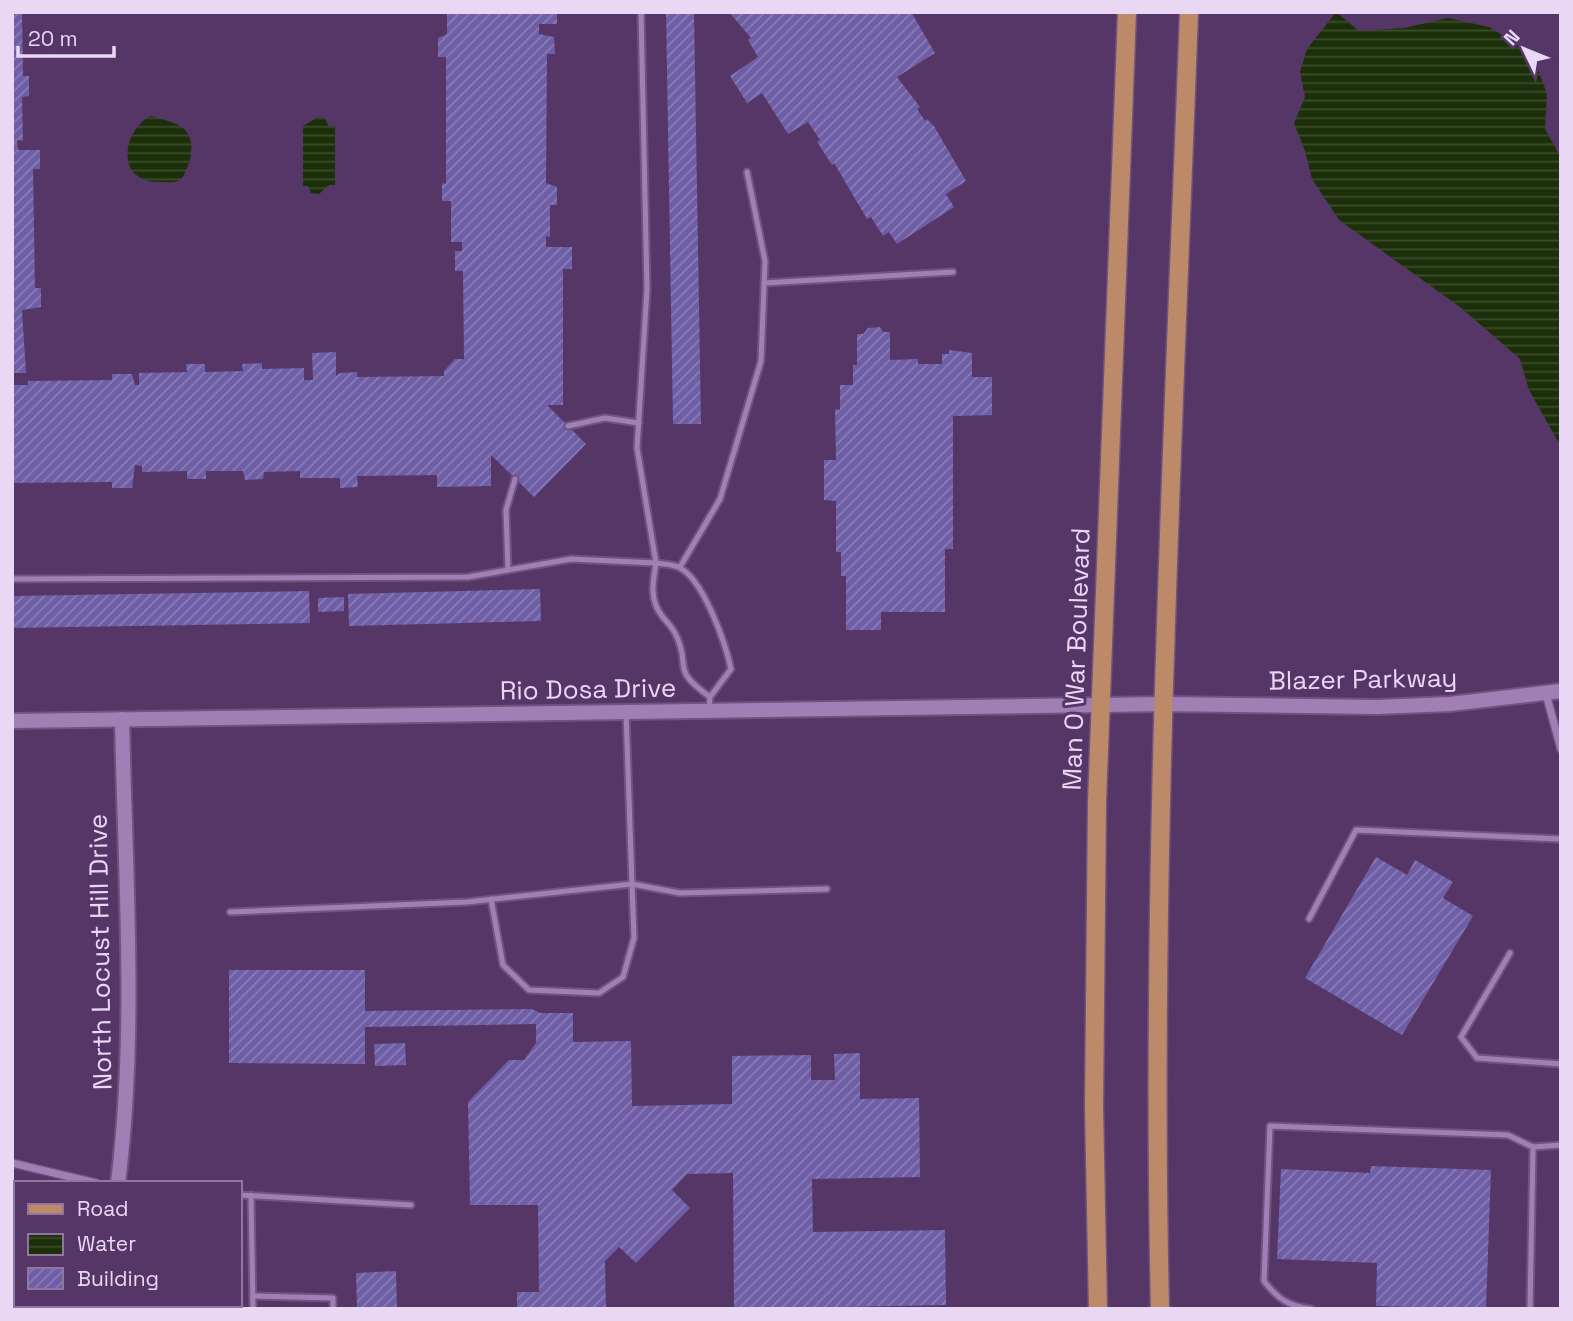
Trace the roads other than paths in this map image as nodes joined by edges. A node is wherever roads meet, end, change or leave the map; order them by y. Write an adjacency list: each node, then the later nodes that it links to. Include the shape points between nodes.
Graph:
1 (641, 12): 7 (lane, via 647,289)
2 (1126, 12): 17 (main road, Man O War Boulevard)
3 (1189, 12): 16 (main road)
4 (747, 172): 6 (lane, via 765,261)
5 (953, 272): 6 (lane)
6 (764, 283): 11 (lane, via 761,360 720,499)
7 (639, 423): 8 (lane, via 605,418); 10 (lane, via 637,448)
8 (568, 426)
9 (515, 479): 12 (lane, via 506,510)
10 (656, 563): 11 (lane); 12 (lane, via 571,559); 15 (lane, via 651,590 659,612 675,633 682,670 688,682)
11 (680, 567): 15 (lane, via 699,589 731,669)
12 (508, 570): 13 (lane, via 468,576)
13 (12, 579)
14 (1553, 693): 16 (street, Blazer Parkway, via 1377,707); 22 (street)
15 (710, 697): 18 (lane)
16 (1165, 704): 17 (street, Rio Dosa Drive); 43 (main road, via 1158,1065)
17 (1100, 707): 18 (street, Rio Dosa Drive); 42 (main road, Man O War Boulevard, via 1094,1093)
18 (709, 712): 19 (street, Rio Dosa Drive)
19 (626, 713): 20 (street, Rio Dosa Drive); 24 (lane)
20 (122, 719): 21 (street, Rio Dosa Drive); 35 (street, North Locust Hill Drive, via 128,1033 126,1120)
21 (12, 721)
22 (1561, 749)
23 (1561, 839): 28 (lane, via 1356,830)
24 (632, 884): 25 (lane, via 680,893); 26 (lane); 26 (lane, via 634,938 623,978 600,993 529,990 503,965)
25 (827, 889)
26 (491, 899): 27 (lane)
27 (230, 912)
28 (1309, 919)
29 (1510, 953): 30 (lane, via 1461,1037 1477,1058)
30 (1561, 1064)
31 (1561, 1145): 32 (lane)
32 (1533, 1147): 44 (lane, via 1508,1135 1270,1126 1264,1281 1277,1298); 45 (lane)
33 (12, 1163): 34 (street)
34 (88, 1181)
35 (118, 1181)
36 (242, 1195): 37 (lane)
37 (251, 1195): 38 (lane); 39 (lane)
38 (411, 1205)
39 (253, 1296): 40 (lane); 41 (lane, via 333,1298)
40 (253, 1309)
41 (333, 1309)
42 (1098, 1309)
43 (1160, 1309)
44 (1311, 1309)
45 (1530, 1309)

